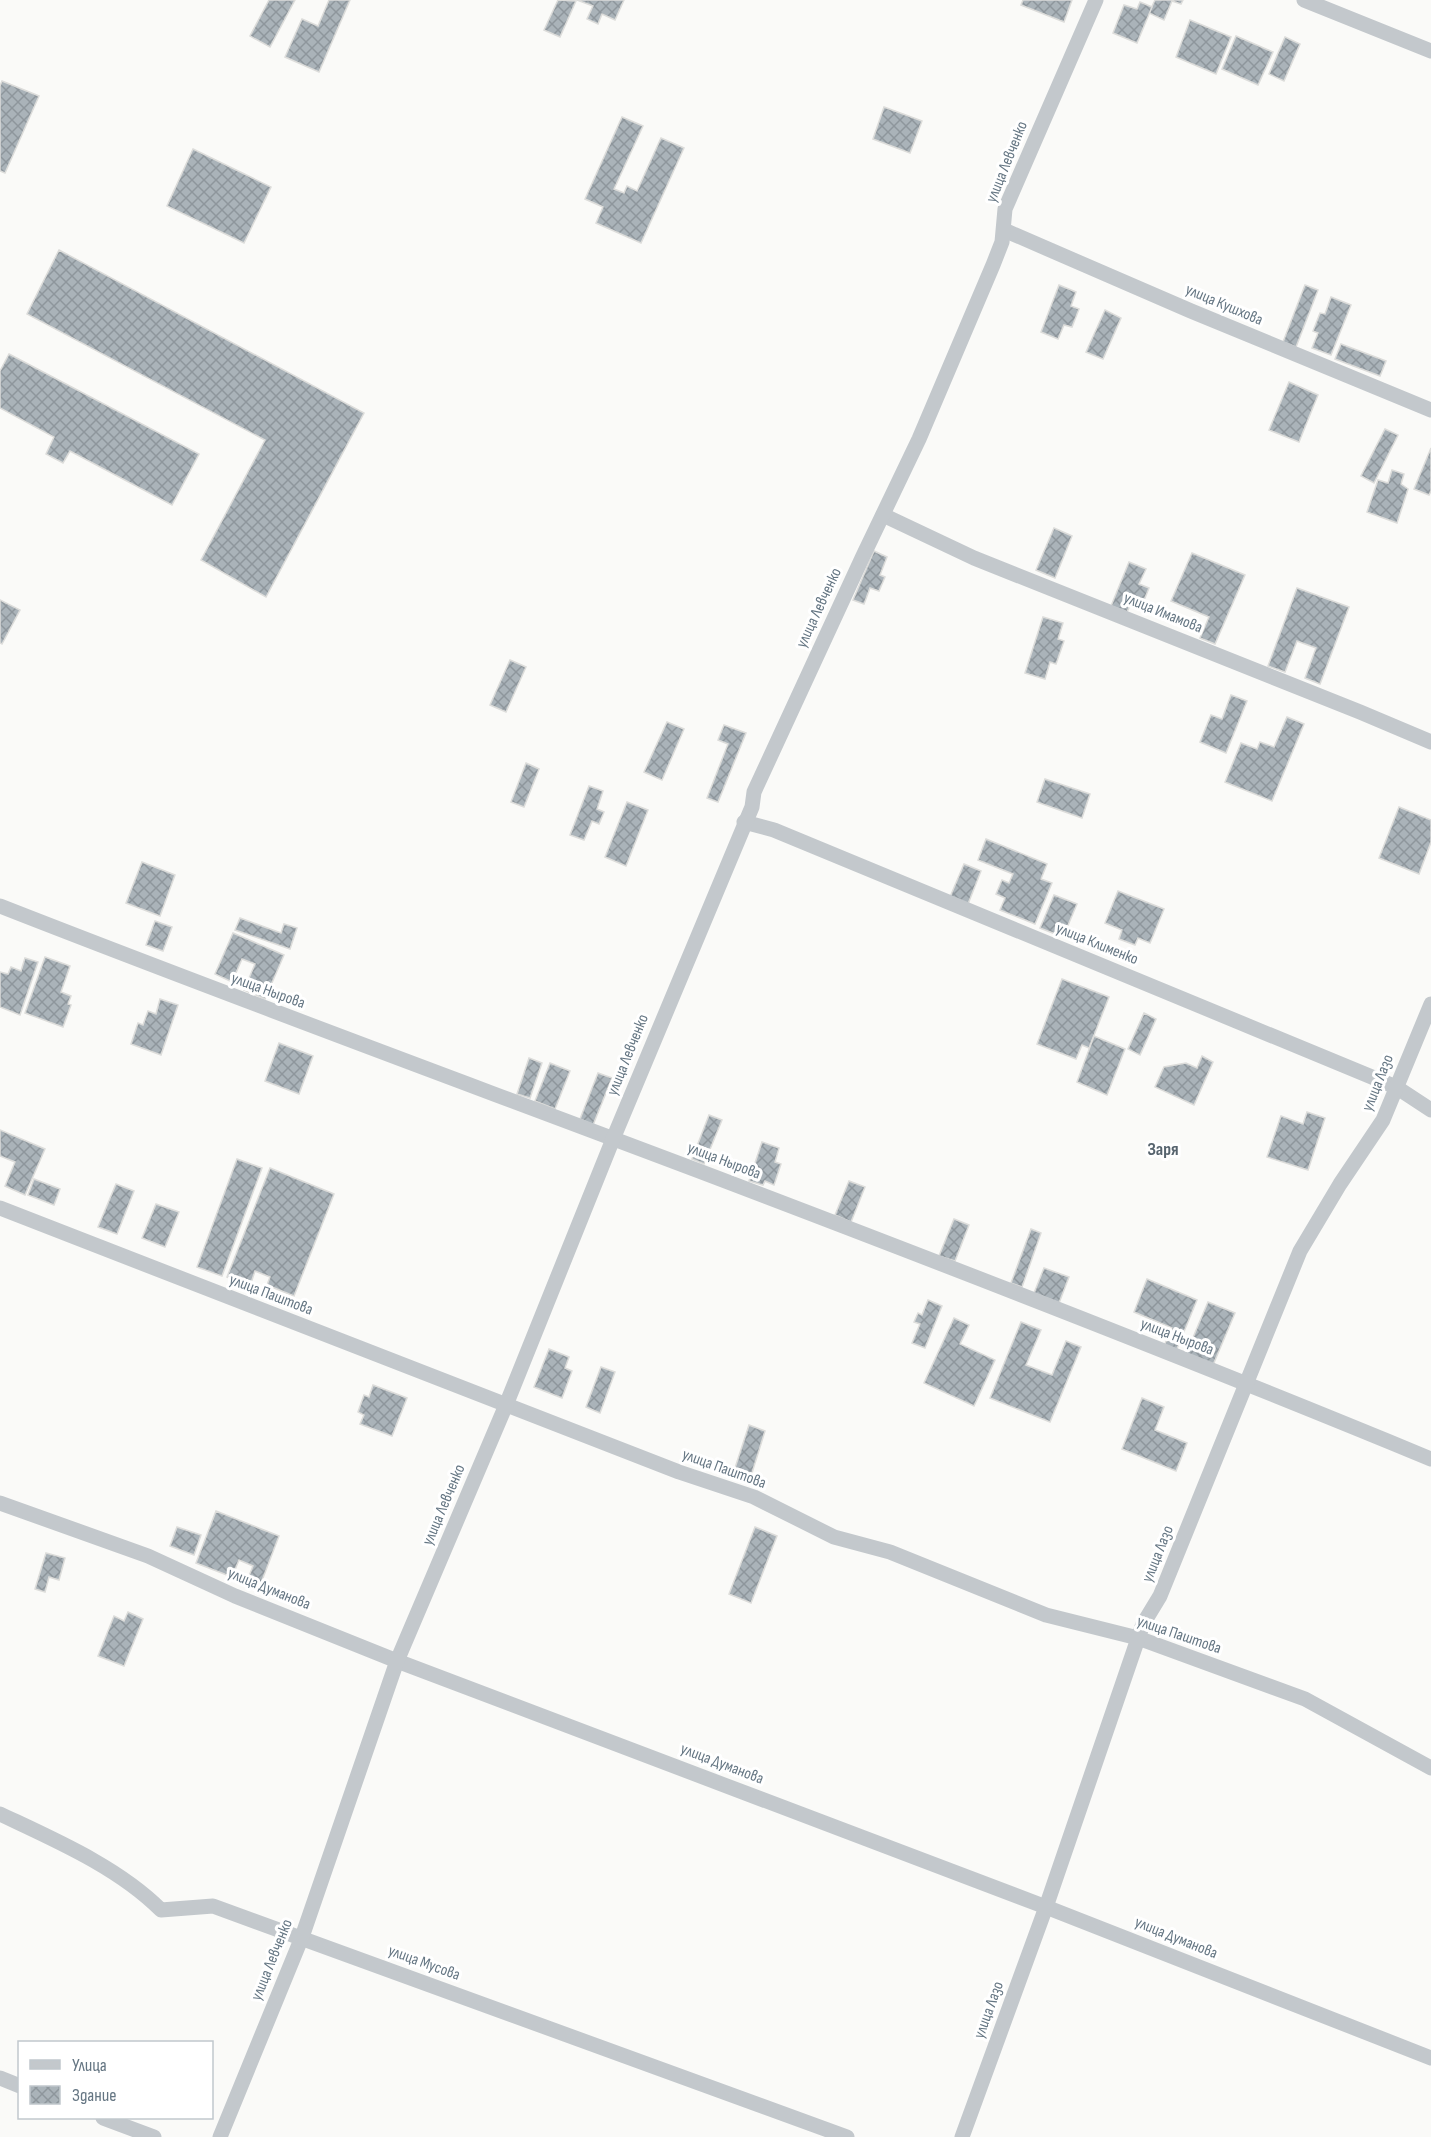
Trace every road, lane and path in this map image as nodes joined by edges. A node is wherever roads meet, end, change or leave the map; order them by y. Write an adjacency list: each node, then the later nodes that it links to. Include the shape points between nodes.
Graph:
1 (1096, 0): 4 (street, улица Левченко, via 1005,208)
2 (1304, 0): 3 (street)
3 (1431, 51)
4 (1004, 230): 5 (street, улица Кушхова); 6 (street, улица Левченко, via 929,417)
5 (1431, 410)
6 (883, 515): 7 (street, улица Имамова, via 974,558); 8 (street, улица Левченко, via 754,792)
7 (1431, 742)
8 (744, 822): 11 (street, улица Клименко, via 774,830); 13 (street, улица Левченко)
9 (0, 906): 13 (street, улица Нырова)
10 (1431, 1004): 11 (street, улица Лазо)
11 (1396, 1087): 12 (street, улица Клименко); 15 (street, улица Лазо, via 1383,1120 1300,1251)
12 (1431, 1110)
13 (613, 1139): 15 (street, улица Нырова); 16 (street, улица Левченко)
14 (0, 1208): 16 (street, улица Паштова)
15 (1247, 1383): 17 (street, улица Нырова); 19 (street, улица Лазо, via 1160,1596)
16 (506, 1406): 19 (street, улица Паштова, via 754,1497 834,1537 890,1552 1046,1616); 20 (street, улица Левченко)
17 (1431, 1459)
18 (0, 1503): 20 (street, улица Думанова, via 148,1556 235,1596)
19 (1138, 1638): 21 (street, улица Паштова, via 1305,1699); 23 (street, улица Лазо)
20 (397, 1661): 23 (street, улица Думанова); 24 (street, улица Левченко)
21 (1431, 1768)
22 (0, 1814): 24 (street, улица Мусова, via 105,1868 161,1910 213,1906)
23 (1046, 1906): 25 (street, улица Думанова); 32 (street, улица Лазо)
24 (302, 1937): 30 (street, улица Левченко); 31 (street, улица Мусова)
25 (1431, 2058)
26 (0, 2078): 27 (street)
27 (18, 2085)
28 (106, 2119): 29 (street)
29 (154, 2137)
30 (220, 2137)
31 (847, 2137)
32 (962, 2137)

